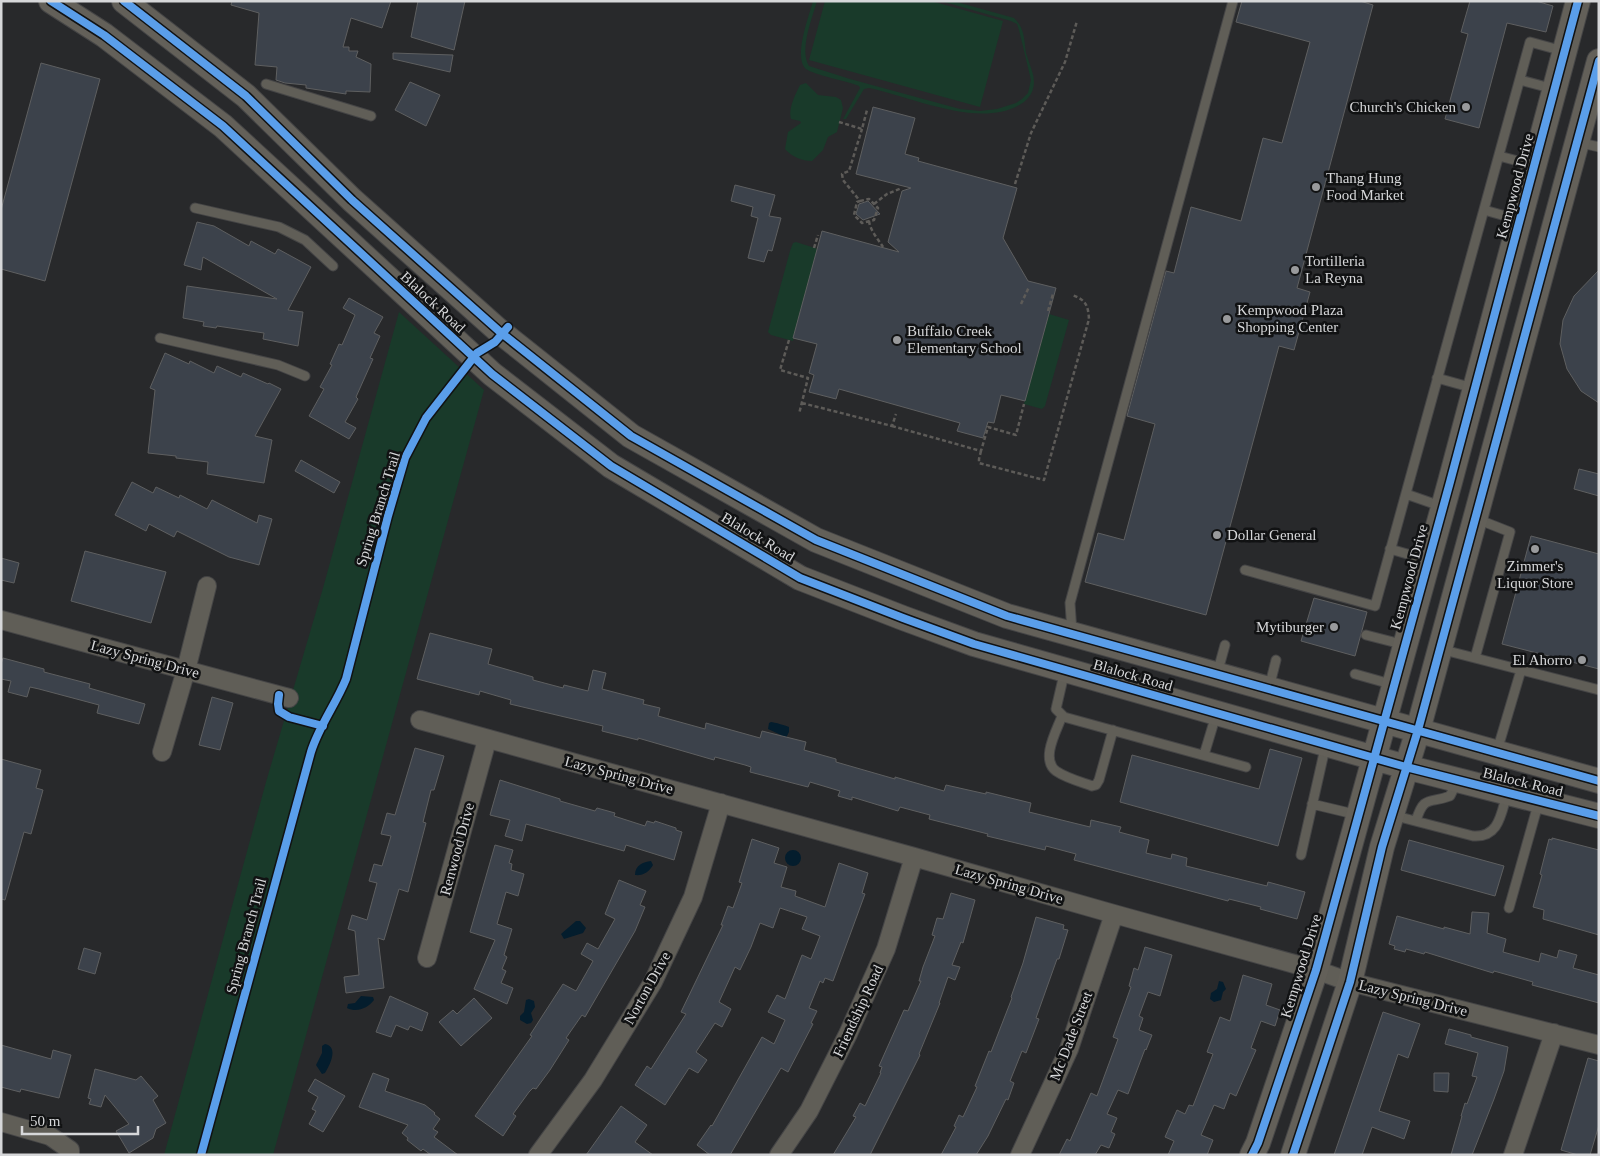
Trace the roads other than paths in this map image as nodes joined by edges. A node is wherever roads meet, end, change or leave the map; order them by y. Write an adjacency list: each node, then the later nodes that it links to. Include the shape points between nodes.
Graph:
1 (51, 1): 34 (main road, Blalock Road, via 104,35 223,126 492,374 611,466 800,578)
2 (124, 1): 30 (main road, Blalock Road, via 246,96 352,200 499,331 631,436 816,540)
3 (1233, 1): 32 (lane, via 1070,603)
4 (1578, 1): 5 (main road, Kempwood Drive)
5 (1565, 52): 7 (lane, via 1530,42); 9 (main road, Kempwood Drive)
6 (1599, 61): 11 (main road, via 1590,108)
7 (1520, 80): 9 (lane); 12 (lane)
8 (266, 84): 10 (lane)
9 (1555, 89): 13 (main road, Kempwood Drive)
10 (371, 116)
11 (1588, 145): 14 (main road)
12 (1499, 156): 13 (lane); 16 (lane)
13 (1535, 165): 14 (main road); 17 (main road, Kempwood Drive)
14 (1569, 172): 25 (main road)
15 (195, 208): 18 (lane, via 279,227 305,240)
16 (1484, 210): 17 (lane); 21 (lane)
17 (1520, 220): 22 (main road, Kempwood Drive)
18 (333, 266)
19 (160, 338): 20 (lane, via 278,364)
20 (305, 376)
21 (1438, 378): 22 (lane); 23 (lane)
22 (1475, 388): 24 (main road, Kempwood Drive)
23 (1406, 494): 24 (lane); 26 (lane)
24 (1443, 507): 25 (main road); 27 (main road, Kempwood Drive)
25 (1475, 518): 37 (main road); 38 (lane, via 1510,532)
26 (1390, 549): 27 (lane); 28 (lane, via 1374,606)
27 (1428, 560): 36 (main road, Kempwood Drive)
28 (1246, 570)
29 (207, 586): 40 (street)
30 (1007, 616): 32 (main road, Blalock Road); 34 (main road, via 1001,628)
31 (1, 620): 40 (street, Lazy Spring Drive)
32 (1072, 634): 41 (main road); 43 (main road, Blalock Road)
33 (1366, 635): 36 (lane)
34 (974, 644): 41 (main road, Blalock Road)
35 (1225, 645): 43 (lane)
36 (1405, 645): 45 (main road, Kempwood Drive)
37 (1440, 649): 38 (lane); 54 (main road)
38 (1475, 658): 42 (lane)
39 (1276, 660): 46 (lane)
40 (186, 670): 48 (street, Lazy Spring Drive); 57 (street)
41 (1065, 670): 49 (main road, Blalock Road); 50 (lane, via 1056,709)
42 (1521, 670): 47 (lane); 58 (lane)
43 (1217, 674): 46 (main road, Blalock Road)
44 (1355, 674): 45 (lane)
45 (1394, 685): 52 (main road, Kempwood Drive)
46 (1269, 689): 52 (main road, Blalock Road)
47 (1599, 690)
48 (289, 698)
49 (1217, 713): 56 (main road, Blalock Road); 59 (lane)
50 (1062, 716): 53 (lane); 53 (lane, via 1050,748 1051,765 1058,772 1092,786 1099,780)
51 (420, 720): 55 (street, Lazy Spring Drive)
52 (1384, 721): 54 (main road, Blalock Road); 60 (main road, Kempwood Drive)
53 (1113, 730): 59 (lane)
54 (1418, 730): 58 (main road, Blalock Road); 62 (main road)
55 (487, 740): 67 (street, Lazy Spring Drive); 77 (street, Renwood Drive)
56 (1326, 744): 60 (main road, Blalock Road); 68 (lane)
57 (162, 752)
58 (1496, 752): 64 (main road, Blalock Road)
59 (1204, 755): 61 (lane)
60 (1374, 757): 62 (main road, Blalock Road); 70 (main road, Kempwood Drive)
61 (1246, 767)
62 (1406, 767): 63 (main road, Blalock Road); 69 (main road)
63 (1458, 780): 65 (main road, Blalock Road); 72 (lane, via 1450,796 1425,803 1419,809)
64 (1599, 781)
65 (1507, 793): 66 (main road, Blalock Road); 72 (lane, via 1499,820 1493,831 1484,837)
66 (1539, 801): 71 (main road, Blalock Road); 75 (lane)
67 (721, 803): 74 (street, Lazy Spring Drive); 84 (street, Norton Drive, via 693,897 653,982 593,1080)
68 (1312, 804): 70 (lane); 73 (lane)
69 (1392, 814): 72 (lane); 79 (main road)
70 (1358, 815): 78 (main road, Kempwood Drive)
71 (1599, 816)
72 (1416, 821)
73 (1301, 855)
74 (914, 857): 76 (street, Lazy Spring Drive); 85 (street, Friendship Road, via 886,949 848,1034 810,1111)
75 (1509, 908)
76 (1114, 914): 78 (street, Lazy Spring Drive); 86 (street, Mc Dade Street, via 1069,1049)
77 (427, 958)
78 (1316, 970): 79 (street, Lazy Spring Drive); 87 (main road, Kempwood Drive)
79 (1350, 982): 80 (street, Lazy Spring Drive); 88 (main road)
80 (1554, 1033): 81 (street, Lazy Spring Drive); 89 (street)
81 (1599, 1045)
82 (1, 1122): 83 (street, via 50,1136)
83 (70, 1153)
84 (538, 1155)
85 (779, 1155)
86 (1020, 1155)
87 (1252, 1155)
88 (1293, 1155)
89 (1514, 1155)

